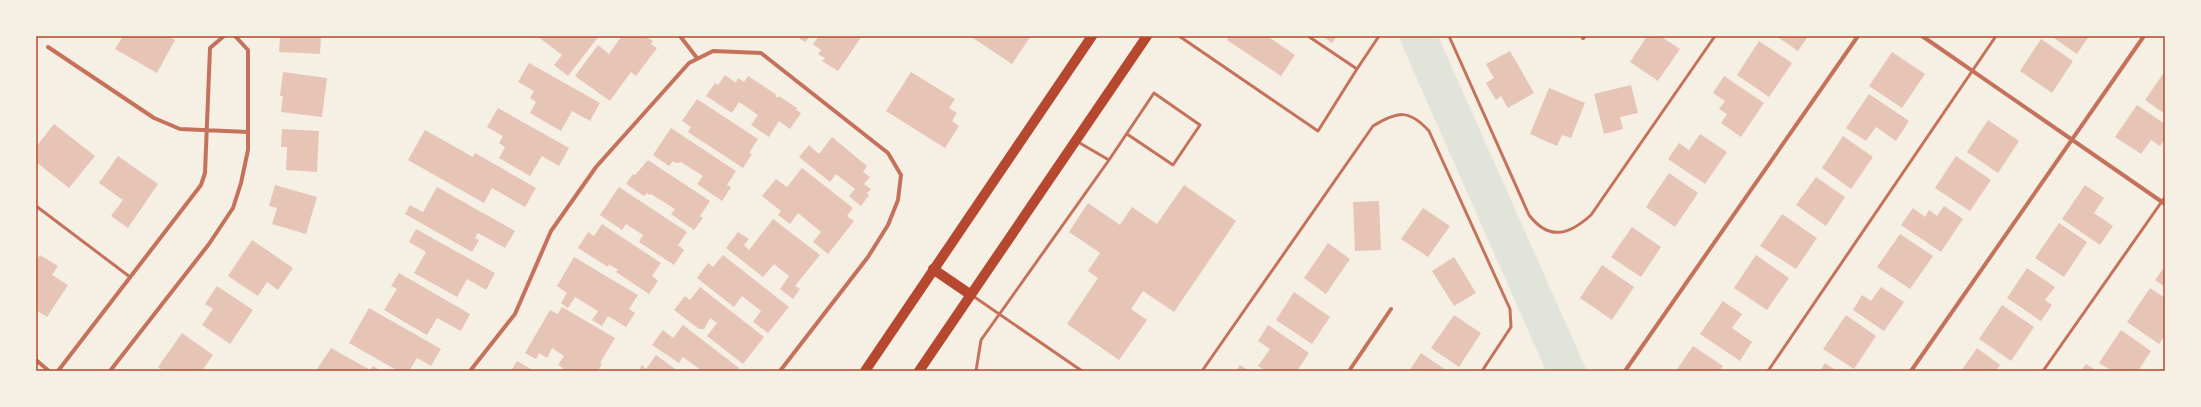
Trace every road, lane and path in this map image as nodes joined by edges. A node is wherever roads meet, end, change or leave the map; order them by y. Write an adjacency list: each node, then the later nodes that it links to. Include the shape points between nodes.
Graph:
1 (224, 36): 21 (street, via 210,48)
2 (235, 36): 22 (street, via 248,50)
3 (680, 36): 18 (street)
4 (1092, 36): 30 (main road)
5 (1147, 36): 25 (main road)
6 (1179, 36): 16 (lane)
7 (1189, 36): 16 (lane)
8 (1308, 36): 19 (lane)
9 (1379, 36): 19 (lane)
10 (1449, 36): 11 (lane, via 1529,215 1536,225 1554,233 1578,227 1591,215)
11 (1715, 36)
12 (1858, 36): 48 (street)
13 (1922, 36): 20 (street)
14 (1996, 36): 20 (lane)
15 (2144, 36): 24 (street)
16 (1186, 41): 19 (lane, via 1318,131)
17 (48, 47): 21 (street, via 154,118 180,129)
18 (698, 58): 39 (street, via 689,63 592,174 551,231 515,314); 40 (street, via 713,51 761,53 888,153 901,175 898,200 888,225 868,258)
19 (1357, 69)
20 (1972, 70): 24 (street); 49 (lane)
21 (207, 131): 22 (street); 31 (street, via 205,173 201,185)
22 (248, 132): 38 (street, via 248,150 233,208 209,244)
23 (1127, 134): 23 (lane, via 1154,93 1200,125 1173,165); 26 (lane)
24 (2072, 139): 28 (street); 50 (street)
25 (1076, 141): 26 (lane); 32 (main road)
26 (1109, 160): 34 (lane)
27 (2165, 197): 28 (lane)
28 (2163, 203): 51 (lane)
29 (36, 206): 31 (lane)
30 (933, 269): 32 (main road); 41 (main road)
31 (130, 277): 37 (street)
32 (971, 295): 34 (lane); 42 (main road)
33 (1390, 310): 46 (street)
34 (999, 313): 43 (lane, via 981,340); 44 (lane)
35 (36, 360): 36 (street)
36 (50, 371)
37 (58, 371)
38 (110, 371)
39 (470, 371)
40 (780, 371)
41 (865, 371)
42 (920, 371)
43 (976, 371)
44 (1082, 371)
45 (1202, 371): 47 (lane, via 1373,126 1392,115 1404,114 1420,121 1429,131 1510,309 1511,327)
46 (1348, 371)
47 (1482, 371)
48 (1625, 371)
49 (1768, 371)
50 (1911, 371)
51 (2044, 371)

